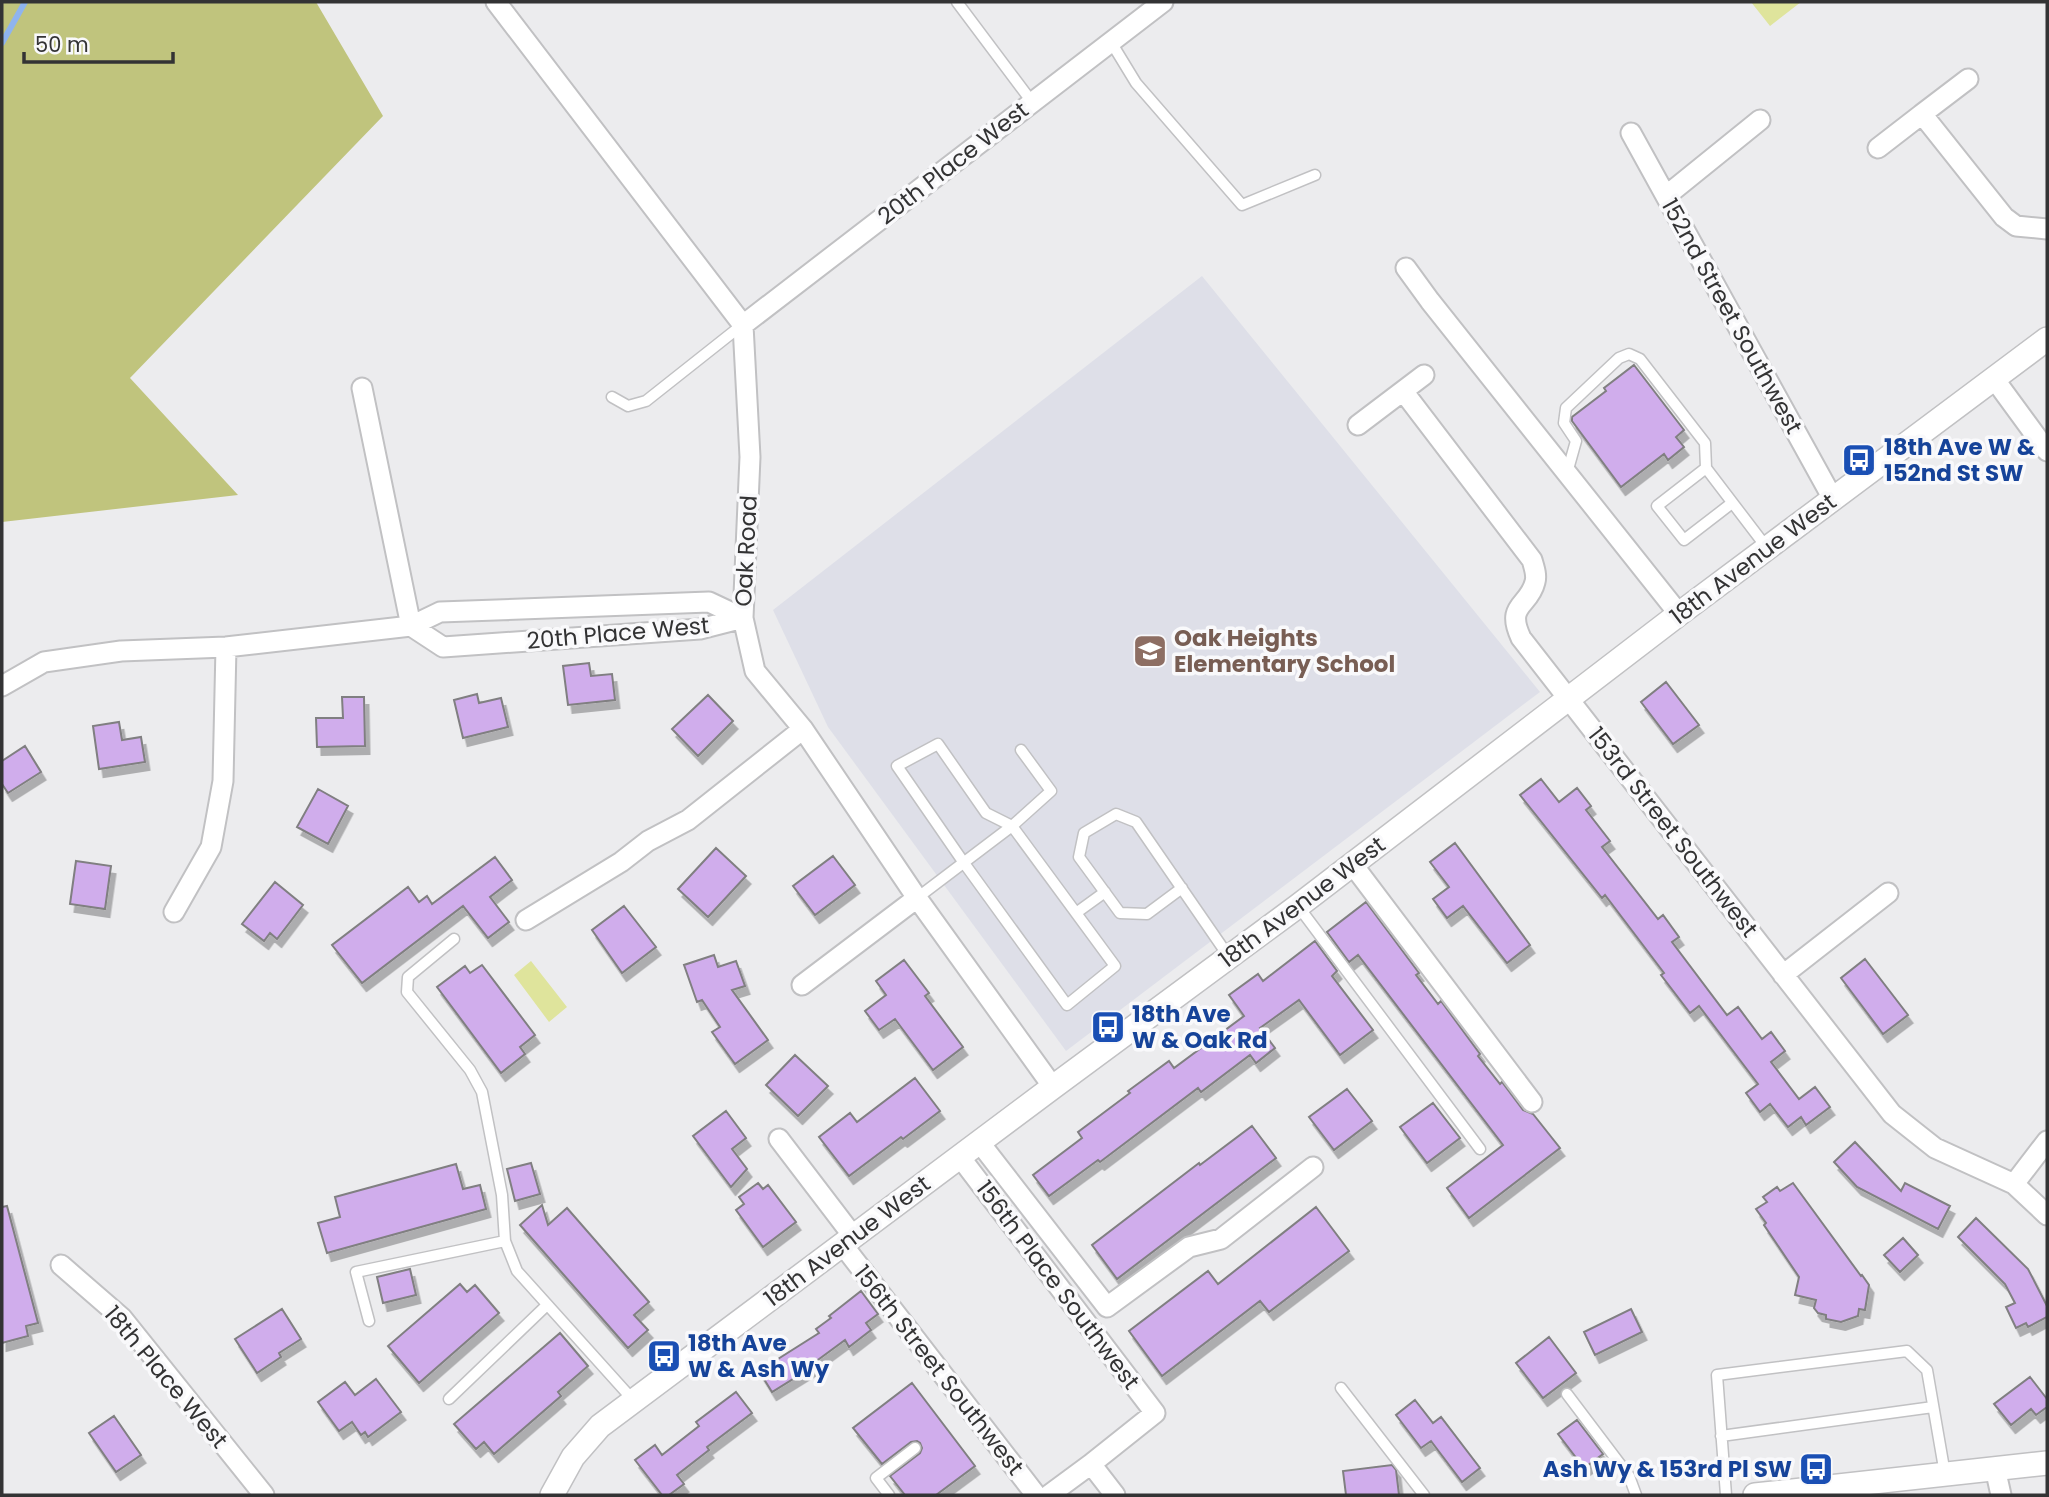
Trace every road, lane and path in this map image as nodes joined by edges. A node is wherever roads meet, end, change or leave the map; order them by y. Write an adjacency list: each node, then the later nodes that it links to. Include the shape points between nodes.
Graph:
1 (496, 2): 15 (street)
2 (957, 2): 6 (lane)
3 (1154, 5): 4 (street, 20th Place West)
4 (1111, 42): 6 (street, 20th Place West); 11 (lane, via 1136,83 1242,205)
5 (1968, 79): 7 (street)
6 (1032, 102): 15 (street, 20th Place West)
7 (1922, 114): 10 (street); 13 (street, via 2004,216 2016,226)
8 (1760, 120): 12 (street)
9 (1631, 133): 12 (street, 152nd Street Southwest)
10 (1878, 148)
11 (1315, 175)
12 (1666, 196): 26 (street, 152nd Street Southwest)
13 (2047, 229)
14 (1406, 268): 25 (street)
15 (743, 325): 21 (lane, via 646,401 628,406); 30 (street, Oak Road, via 750,457)
16 (2047, 339): 18 (street, 18th Avenue West)
17 (1424, 375): 20 (street)
18 (1995, 380): 23 (street); 26 (street, 18th Avenue West)
19 (362, 388): 31 (street)
20 (1403, 391): 22 (street); 34 (street, 153rd Street Southwest, via 1532,560 1535,582 1520,605 1516,626)
21 (612, 397)
22 (1358, 425)
23 (2047, 451)
24 (1706, 468): 25 (lane, via 1705,443 1640,359 1629,354 1566,408 1564,423 1576,441); 27 (lane); 27 (lane, via 1657,506 1684,540)
25 (1567, 472): 29 (street)
26 (1833, 499): 28 (street, 18th Avenue West)
27 (1732, 503): 28 (lane)
28 (1767, 548): 29 (street, 18th Avenue West)
29 (1679, 614): 34 (street, 18th Avenue West)
30 (743, 618): 31 (street, 20th Place West, via 709,602 440,612); 31 (street, 20th Place West, via 700,629 443,647); 35 (street, Oak Road, via 755,671)
31 (411, 626): 32 (street, 20th Place West)
32 (226, 647): 33 (street, 20th Place West, via 121,651 44,662); 45 (street, via 223,781 211,847)
33 (2, 686)
34 (1569, 697): 39 (street, 18th Avenue West); 50 (street, 153rd Street Southwest)
35 (803, 729): 43 (street, Oak Road); 47 (street, via 688,820)
36 (1021, 750): 37 (lane, via 1051,790)
37 (1012, 827): 38 (lane); 38 (lane, via 986,813 938,744 897,766); 46 (lane)
38 (964, 863): 43 (lane); 46 (lane, via 1068,1005 1115,966)
39 (1353, 865): 44 (street, 18th Avenue West); 53 (street)
40 (1182, 888): 41 (lane, via 1147,914 1121,913); 41 (lane, via 1136,822 1116,814 1084,833 1079,857); 49 (lane)
41 (1105, 892): 46 (lane)
42 (1888, 893): 50 (street)
43 (917, 898): 51 (street); 52 (street, Oak Road)
44 (1298, 906): 49 (street, 18th Avenue West); 57 (lane)
45 (174, 912)
46 (1076, 913)
47 (526, 920)
48 (454, 939): 63 (lane, via 408,977 407,992 470,1070 482,1092 502,1195)
49 (1229, 957): 52 (street, 18th Avenue West)
50 (1783, 975): 60 (street, 153rd Street Southwest, via 1892,1114 1935,1148)
51 (802, 985)
52 (1052, 1087): 56 (street, 18th Avenue West)
53 (1532, 1102)
54 (779, 1139): 62 (street, 156th Street Southwest)
55 (2047, 1141): 60 (street)
56 (980, 1143): 58 (street, 18th Avenue West); 59 (street, via 1107,1307 1189,1247 1222,1239)
57 (1480, 1149)
58 (960, 1157): 62 (street, 18th Avenue West); 75 (street, 156th Place Southwest, via 1155,1413)
59 (1313, 1167)
60 (2014, 1184): 61 (street, 153rd Street Southwest)
61 (2047, 1214)
62 (848, 1240): 70 (street, 18th Avenue West); 83 (street, 156th Street Southwest)
63 (505, 1241): 65 (lane, via 517,1271); 66 (lane, via 356,1272)
64 (61, 1265): 79 (street, 18th Place West, via 122,1318)
65 (547, 1305): 69 (lane); 70 (lane)
66 (369, 1321)
67 (1341, 1388): 86 (lane)
68 (1567, 1394): 87 (lane, via 1629,1476)
69 (449, 1399)
70 (634, 1401): 77 (street, 18th Avenue West, via 588,1438)
71 (1933, 1408): 72 (lane); 72 (lane, via 1927,1370 1907,1351 1717,1375); 78 (lane)
72 (1721, 1436): 88 (lane)
73 (915, 1448): 82 (lane, via 876,1478)
74 (2047, 1463): 76 (street)
75 (1091, 1464): 84 (street); 85 (street)
76 (1995, 1468): 78 (street); 90 (street)
77 (565, 1472): 80 (street, 18th Avenue West); 81 (street)
78 (1945, 1474): 89 (street)
79 (264, 1495)
80 (552, 1495)
81 (566, 1495)
82 (889, 1495)
83 (1036, 1495)
84 (1049, 1495)
85 (1115, 1495)
86 (1424, 1495)
87 (1636, 1495)
88 (1726, 1495)
89 (1755, 1495)
90 (2001, 1495)

